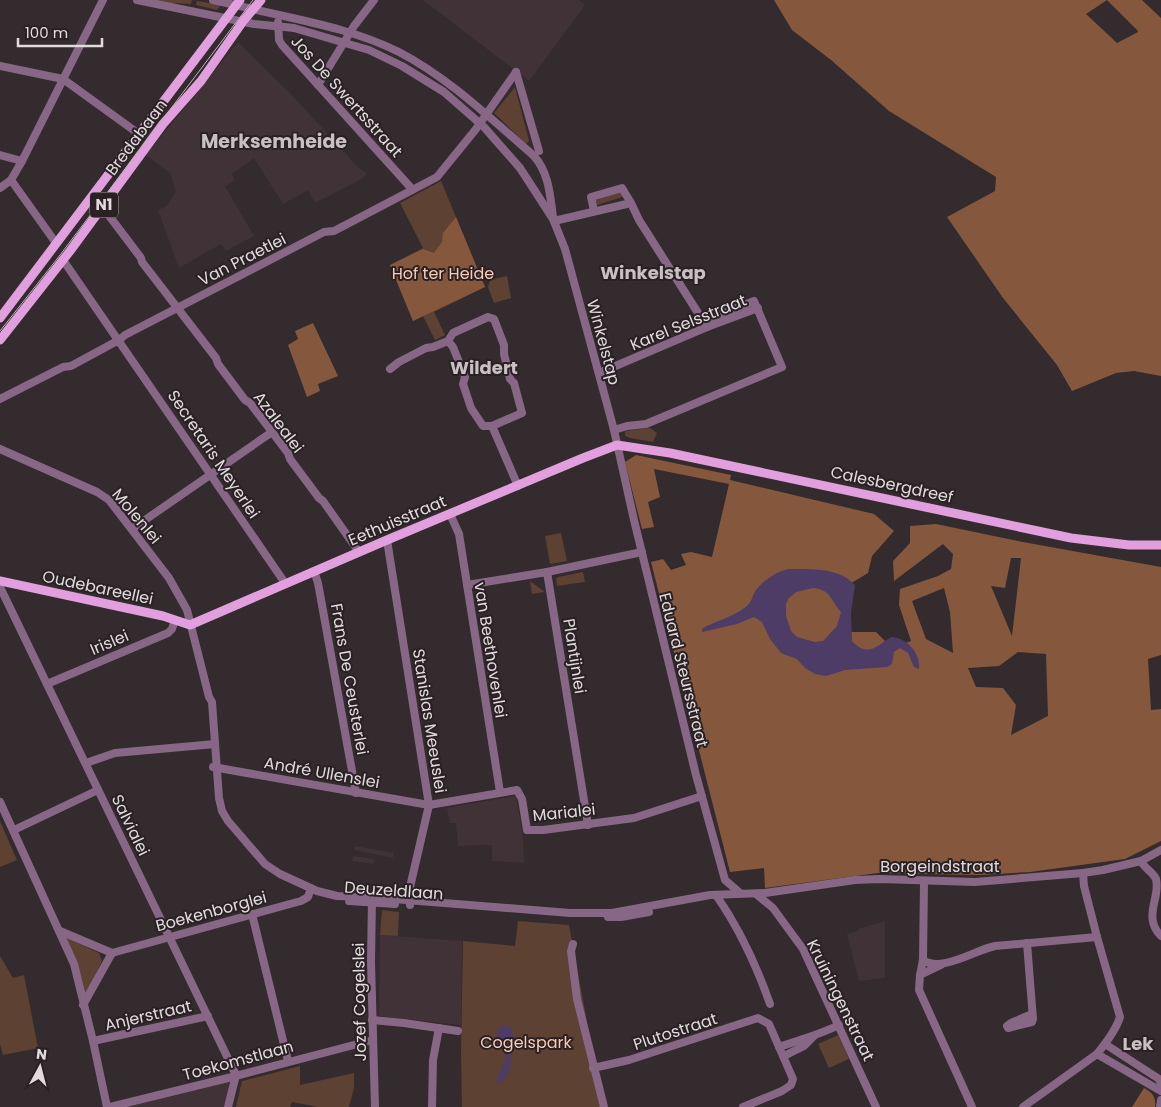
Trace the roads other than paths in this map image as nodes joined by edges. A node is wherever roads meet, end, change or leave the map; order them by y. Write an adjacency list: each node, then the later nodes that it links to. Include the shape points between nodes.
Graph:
1 (103, 0): 15 (street)
2 (138, 0): 9 (street, Winkelstap)
3 (213, 0): 6 (street, Winkelstap)
4 (261, 0): 7 (main road, Bredabaan / N1)
5 (374, 0): 12 (street)
6 (238, 3): 7 (street, Winkelstap); 9 (main road, Bredabaan / N1)
7 (254, 9): 8 (street, Winkelstap); 10 (main road, Bredabaan / N1)
8 (279, 15): 11 (street, Jos De Swertsstraat); 12 (street, Winkelstap)
9 (228, 17): 10 (street, Winkelstap); 19 (main road, Bredabaan / N1)
10 (244, 20): 11 (street, Winkelstap); 27 (main road, Bredabaan / N1)
11 (277, 25): 13 (street, Winkelstap); 16 (street, Jos De Swertsstraat, via 282,45)
12 (350, 32): 13 (street); 17 (street, Winkelstap, via 420,64)
13 (344, 42): 16 (street); 18 (street, Winkelstap, via 369,50 427,80)
14 (0, 66): 15 (street)
15 (63, 79): 19 (street); 22 (street)
16 (318, 85): 25 (street, Jos De Swertsstraat)
17 (486, 114): 18 (street, Van Praetlei); 20 (street, via 516,72); 29 (street, Winkelstap, via 541,163)
18 (480, 123): 25 (street, Van Praetlei, via 437,176); 29 (street, Winkelstap, via 520,168)
19 (139, 134): 30 (main road, Bredabaan / N1)
20 (539, 151)
21 (0, 155): 22 (street)
22 (22, 161): 23 (street)
23 (11, 180): 24 (street); 30 (street)
24 (0, 188)
25 (412, 189): 32 (street, Van Praetlei)
26 (631, 202): 28 (street); 28 (street, via 622,188 590,197); 34 (street, via 639,220)
27 (101, 210): 31 (main road, Bredabaan / N1); 32 (street, Azalealei, via 107,213)
28 (594, 211): 29 (street)
29 (554, 220): 39 (street, Winkelstap)
30 (56, 243): 33 (main road, Bredabaan / N1)
31 (63, 260): 35 (main road, Bredabaan / N1); 36 (street, Secretaris Meyerlei)
32 (178, 308): 36 (street, Van Praetlei); 43 (street, Azalealei)
33 (0, 318)
34 (706, 324): 39 (street, Karel Selsstraat); 42 (street, Karel Selsstraat, via 758,308 782,367 646,424)
35 (0, 340)
36 (119, 340): 40 (street, Van Praetlei); 46 (street, Secretaris Meyerlei)
37 (448, 341): 38 (street, via 426,348); 41 (street, via 465,378 463,384 471,408 483,426); 41 (street, via 453,333 488,317 494,319 522,413)
38 (390, 369)
39 (599, 373): 42 (street, Winkelstap)
40 (0, 400)
41 (492, 426): 47 (street)
42 (614, 430): 44 (street, Winkelstap)
43 (272, 432): 46 (street); 52 (street, Azalealei)
44 (617, 446): 47 (main road, Eethuisstraat); 51 (main road, Calesbergdreef, via 717,463 1071,538); 53 (street, Eduard Steursstraat)
45 (0, 449): 49 (street, Molenlei, via 98,492 109,500)
46 (211, 474): 49 (street); 57 (street, Secretaris Meyerlei)
47 (518, 486): 48 (main road, Eethuisstraat)
48 (450, 514): 50 (main road, Eethuisstraat); 58 (street, van Beethovenlei, via 459,534)
49 (132, 529): 61 (street, Molenlei, via 169,578 187,610)
50 (387, 540): 52 (main road, Eethuisstraat); 71 (street, Stanislas Meeuslei)
51 (1161, 545)
52 (359, 552): 54 (main road, Eethuisstraat)
53 (642, 552): 55 (street); 69 (street, Eduard Steursstraat)
54 (314, 571): 57 (main road, Eethuisstraat); 68 (street, Frans De Ceusterlei)
55 (547, 572): 58 (street); 72 (street, Plantijnlei)
56 (0, 581): 59 (street, Salvialei); 60 (main road, Oudebareellei)
57 (285, 584): 61 (main road, Eethuisstraat)
58 (467, 585): 67 (street, van Beethovenlei)
59 (0, 587): 62 (street, Salvialei)
60 (175, 620): 61 (main road, Oudebareellei); 62 (street, Irislei, via 168,633)
61 (190, 625): 63 (street, Deuzeldlaan, via 212,702)
62 (47, 684): 64 (street, Salvialei)
63 (212, 744): 64 (street, via 115,753); 65 (street, Deuzeldlaan)
64 (86, 763): 66 (street, Salvialei)
65 (214, 767): 68 (street, André Ullenslei); 79 (street, Deuzeldlaan, via 215,804 221,819 262,868 277,878)
66 (98, 790): 73 (street); 89 (street, Salvialei)
67 (500, 792): 71 (street, Marialei); 72 (street, Marialei, via 517,790 522,799 527,830)
68 (356, 793): 71 (street, André Ullenslei)
69 (702, 796): 72 (street, Marialei, via 634,818); 77 (street, Eduard Steursstraat)
70 (0, 802): 73 (street)
71 (429, 805): 85 (street, Stanislas Meeuslei)
72 (588, 825)
73 (14, 830): 88 (street)
74 (1161, 850): 75 (street, Borgeindstraat)
75 (1141, 861): 76 (street, Borgeindstraat); 90 (street, via 1156,879 1153,923)
76 (1083, 873): 78 (street, Borgeindstraat, via 999,881); 91 (street)
77 (725, 880): 81 (street); 83 (street)
78 (924, 881): 80 (street, Borgeindstraat, via 855,880); 95 (street)
79 (310, 890): 84 (street, Deuzeldlaan, via 333,900); 87 (street, Boekenborglei, via 308,897 301,901)
80 (776, 892): 82 (street, Borgeindstraat); 86 (street)
81 (740, 893): 82 (street, Borgeindstraat); 83 (street, Borgeindstraat)
82 (756, 894): 86 (street, Kruiningenstraat)
83 (716, 895): 85 (street, Deuzeldlaan, via 710,899 633,912 621,917 585,918); 99 (street, via 761,977)
84 (372, 900): 85 (street, Deuzeldlaan); 102 (street, Jozef Cogelslei)
85 (409, 903)
86 (773, 908): 103 (street, Kruiningenstraat, via 803,949)
87 (252, 914): 89 (street, Boekenborglei); 113 (street)
88 (60, 931): 94 (street); 98 (street, via 74,964)
89 (170, 936): 94 (street, Boekenborglei); 101 (street, Salvialei)
90 (1161, 936)
91 (1097, 937): 92 (street); 109 (street, via 1120,1017)
92 (1027, 943): 96 (street, via 987,947); 100 (street)
93 (573, 944): 114 (street, via 571,951 577,999)
94 (112, 953): 98 (street)
95 (923, 960): 96 (street); 97 (street)
96 (942, 964): 97 (street)
97 (920, 975): 126 (street, via 919,990)
98 (83, 1004): 108 (street)
99 (770, 1004)
100 (1032, 1014)
101 (208, 1016): 108 (street, Anjerstraat); 115 (street, Salvialei)
102 (372, 1020): 104 (street); 107 (street, Jozef Cogelslei)
103 (838, 1025): 106 (street); 125 (street, Kruiningenstraat)
104 (439, 1028): 105 (street); 122 (street, via 433,1060)
105 (458, 1031)
106 (814, 1036): 110 (street); 112 (street, via 804,1046)
107 (373, 1040): 113 (street, Toekomstlaan); 121 (street, Jozef Cogelslei)
108 (93, 1041): 119 (street)
109 (1105, 1044): 111 (street); 116 (street, via 1159,1079)
110 (779, 1047): 112 (street); 114 (street, Plutostraat, via 769,1024 758,1018 629,1060)
111 (1097, 1054): 117 (street); 127 (street)
112 (784, 1056): 124 (street, via 793,1079 791,1085)
113 (288, 1061): 115 (street, Toekomstlaan)
114 (594, 1068): 123 (street)
115 (236, 1075): 119 (street, Toekomstlaan); 120 (street)
116 (1161, 1084)
117 (1161, 1090)
118 (1161, 1100): 128 (street)
119 (108, 1107)
120 (228, 1107)
121 (375, 1107)
122 (432, 1107)
123 (604, 1107)
124 (744, 1107)
125 (876, 1107)
126 (972, 1107)
127 (1023, 1107)
128 (1160, 1107)

